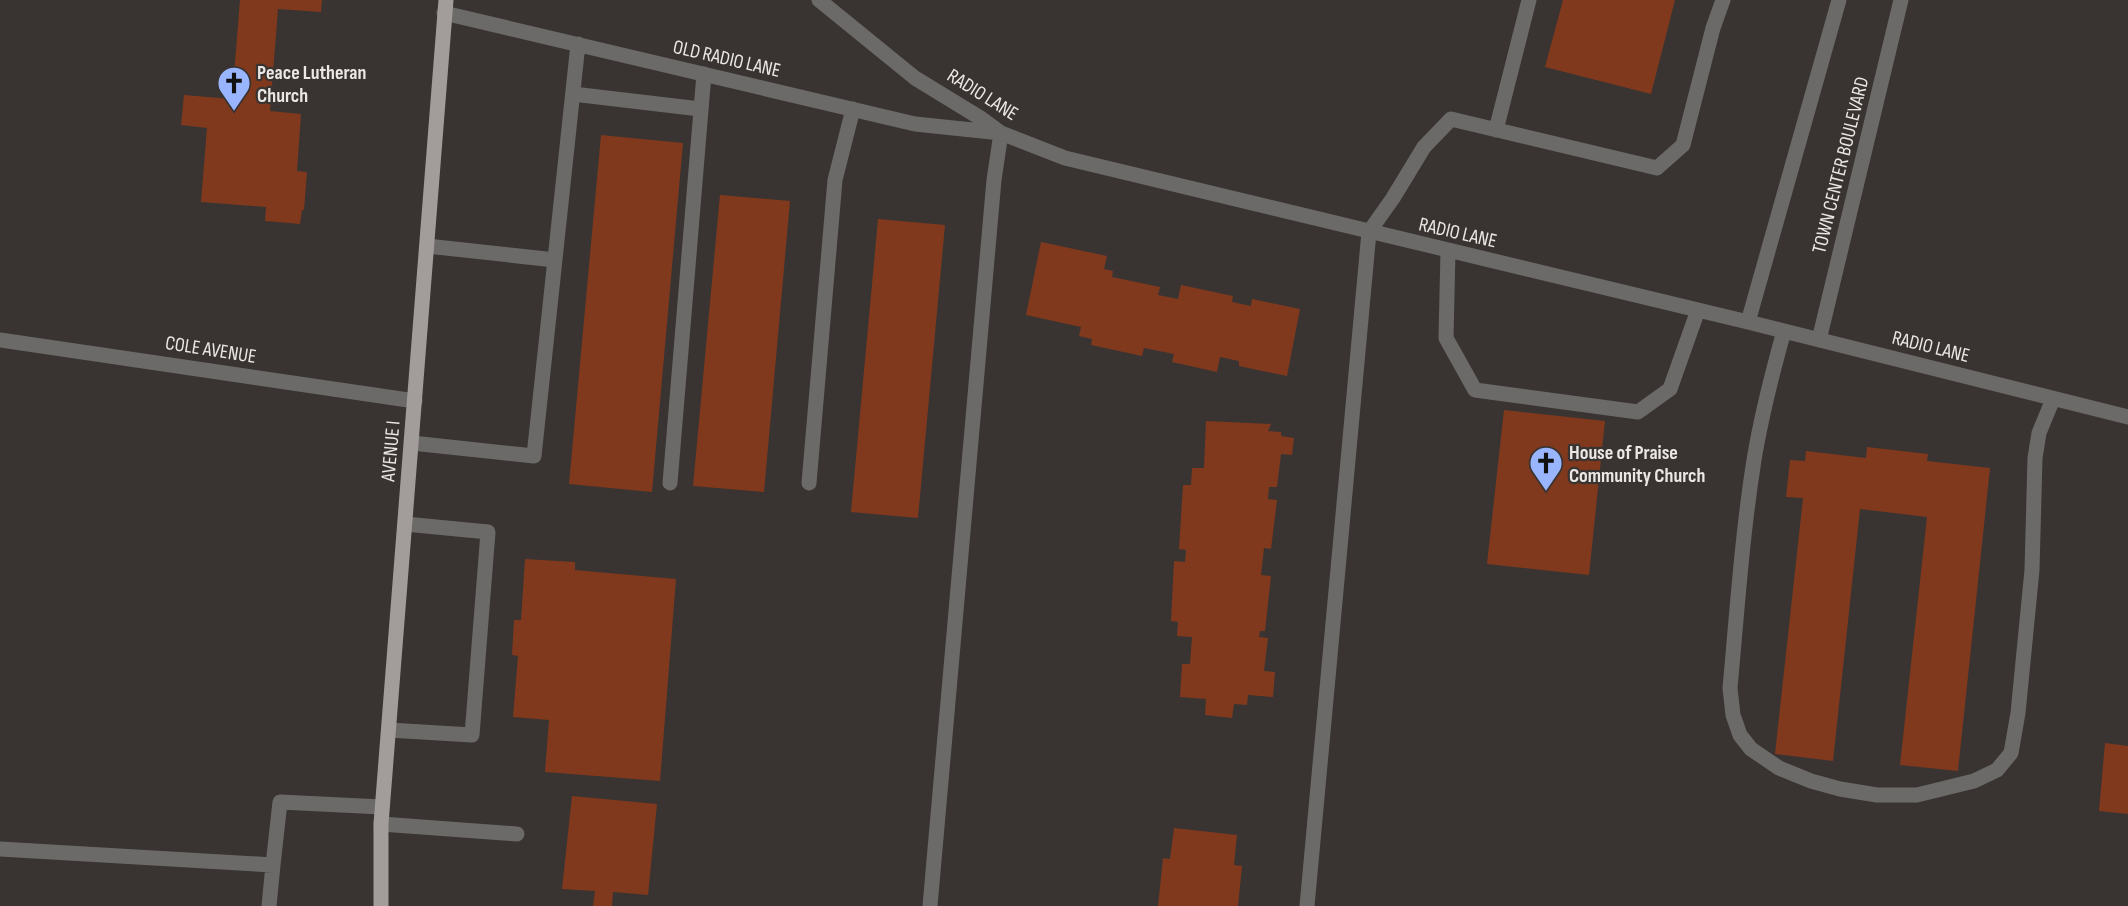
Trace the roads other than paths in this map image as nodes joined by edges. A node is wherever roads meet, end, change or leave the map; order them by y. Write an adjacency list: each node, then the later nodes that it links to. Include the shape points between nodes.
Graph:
1 (819, 0): 13 (street, RADIO LANE, via 915,78)
2 (1529, 0): 12 (street)
3 (1723, 0): 12 (street, via 1683,145 1657,168)
4 (1902, 0): 22 (street, TOWN CENTER BOULEVARD)
5 (1835, 1): 19 (street)
6 (445, 6): 7 (street, OLD RADIO LANE); 15 (main road, AVENUE I)
7 (578, 44): 8 (street, OLD RADIO LANE); 9 (street)
8 (704, 74): 10 (street); 11 (street, OLD RADIO LANE)
9 (573, 94): 10 (street); 17 (street)
10 (700, 109): 27 (street)
11 (853, 110): 13 (street, OLD RADIO LANE, via 915,124); 28 (street, via 835,180)
12 (1496, 130): 14 (street, via 1451,119 1424,147)
13 (1001, 133): 14 (street, RADIO LANE, via 1100,168); 38 (street)
14 (1369, 232): 16 (street, RADIO LANE); 39 (street)
15 (427, 246): 17 (street); 24 (main road, AVENUE I)
16 (1448, 251): 18 (street, RADIO LANE); 18 (street, via 1446,338 1475,390 1638,412 1670,389)
17 (555, 260): 26 (street, via 534,456)
18 (1698, 310): 19 (street, RADIO LANE)
19 (1748, 322): 20 (street, RADIO LANE)
20 (1784, 331): 22 (street, RADIO LANE); 23 (street, via 1757,447 1745,522 1731,688 1733,715 1740,735 1751,749 1779,768 1840,789 1877,795 1917,795 1974,781 1997,770 2011,753 2032,570 2035,458 2039,433)
21 (0, 340): 24 (street, COLE AVENUE)
22 (1819, 340): 23 (street, RADIO LANE)
23 (2053, 399): 25 (street, RADIO LANE)
24 (415, 401): 26 (main road, AVENUE I)
25 (2128, 417)
26 (412, 443): 29 (main road, AVENUE I)
27 (670, 483)
28 (808, 483)
29 (405, 524): 30 (main road, AVENUE I); 30 (street, via 488,532 472,735)
30 (388, 730): 31 (main road, AVENUE I)
31 (382, 807): 32 (main road, AVENUE I); 35 (street, via 280,802)
32 (381, 824): 33 (street); 37 (main road, AVENUE I)
33 (517, 834)
34 (0, 849): 35 (street)
35 (273, 865): 36 (street)
36 (269, 906)
37 (381, 906)
38 (930, 906)
39 (1307, 906)

